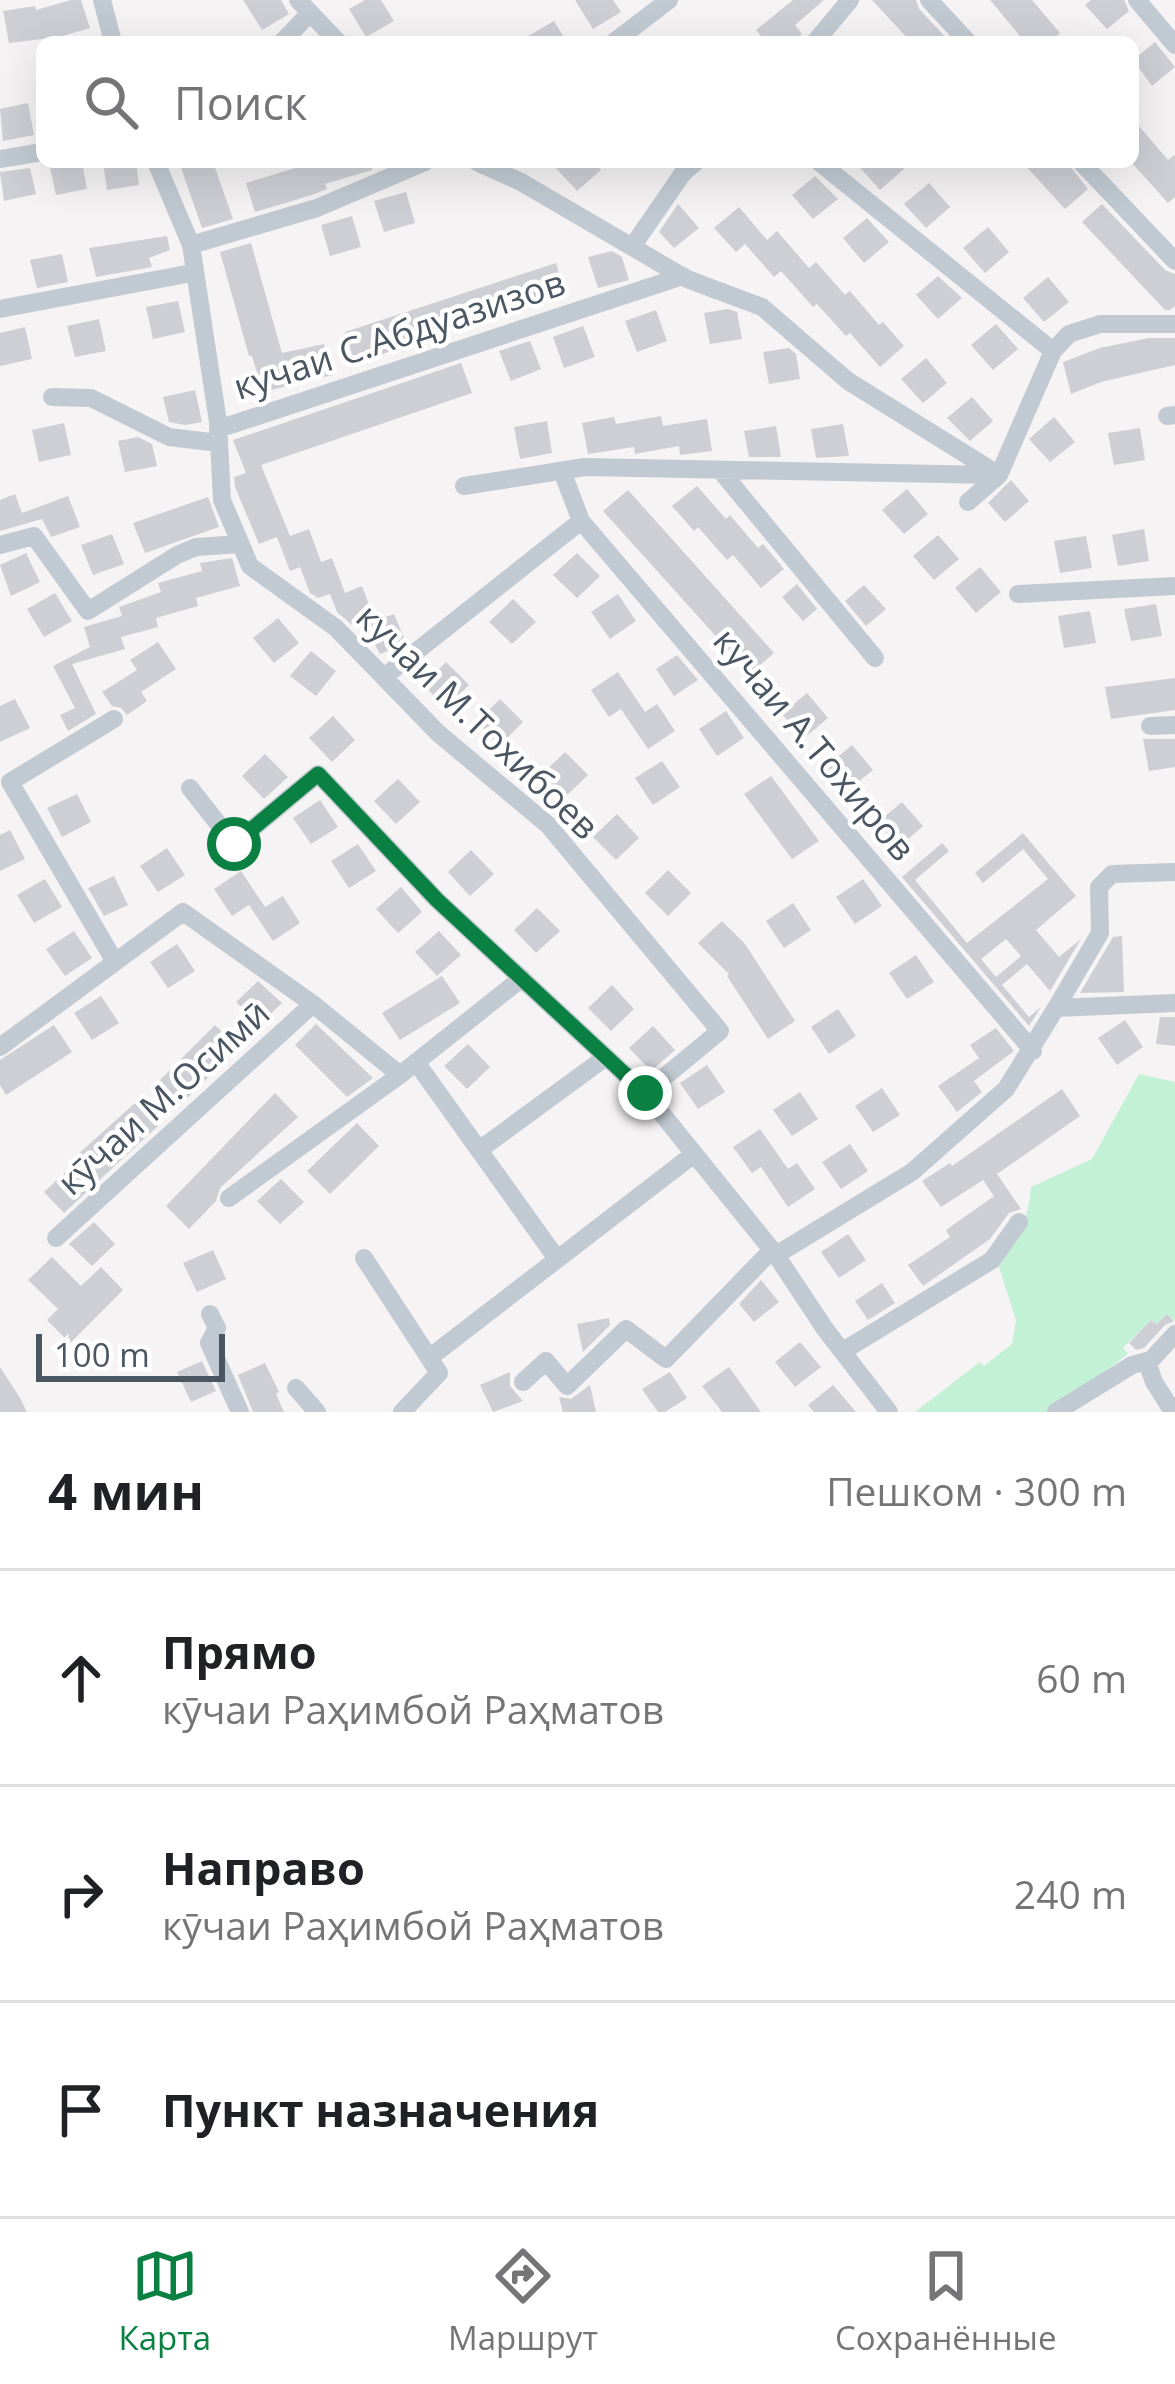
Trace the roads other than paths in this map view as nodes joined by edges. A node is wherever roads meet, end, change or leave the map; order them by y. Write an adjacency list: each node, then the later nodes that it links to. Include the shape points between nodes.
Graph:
1 (102, 0): 7 (street)
2 (850, 0): 11 (street)
3 (929, 0): 12 (street)
4 (1137, 0): 13 (street)
5 (658, 3): 10 (street)
6 (304, 7): 8 (street); 9 (street)
7 (111, 36)
8 (286, 36)
9 (332, 36)
10 (621, 36)
11 (820, 36)
12 (962, 36)
13 (1175, 45)
14 (36, 153): 15 (street)
15 (0, 159)
16 (158, 168): 22 (street, кучаи С.Абдуазизов)
17 (411, 168): 22 (street, via 317,208)
18 (490, 168): 23 (street)
19 (689, 168): 23 (street)
20 (826, 168): 29 (street)
21 (1088, 168): 24 (street)
22 (190, 245): 25 (street, кучаи С.Абдуазизов)
23 (632, 247): 26 (street)
24 (1175, 262)
25 (192, 273): 27 (street); 31 (street, кучаи С.Абдуазизов)
26 (683, 276): 31 (street, кучаи С.Абдуазизов); 34 (street, via 762,307 848,381)
27 (0, 309)
28 (1175, 323): 29 (street, via 1100,324 1069,334)
29 (1053, 351): 34 (street)
30 (52, 398): 31 (street, via 91,398 169,437)
31 (219, 436): 38 (street, кучаи М.Тохибоев, via 222,500)
32 (720, 470): 33 (street); 34 (street); 42 (street)
33 (562, 471): 35 (street); 37 (street, кучаи А.Тохиров)
34 (999, 475): 36 (street)
35 (464, 486)
36 (968, 502)
37 (581, 520): 43 (street); 55 (street, кучаи А.Тохиров)
38 (241, 544): 39 (street, via 177,555 88,611 34,536); 43 (street, кучаи М.Тохибоев, via 250,566 335,628)
39 (0, 545)
40 (1175, 586): 41 (street)
41 (1018, 594)
42 (875, 658)
43 (384, 677): 58 (street, кучаи М.Тохибоев, via 548,825 720,1030)
44 (114, 718): 49 (street, via 10,782)
45 (1175, 725): 46 (street)
46 (1150, 726)
47 (190, 788): 50 (street, via 234,844 318,774)
48 (1175, 872): 53 (street, via 1112,874 1099,886 1100,933)
49 (115, 962): 52 (street, кӯчаи М.Осимӣ, via 183,912); 54 (street, кӯчаи М.Осимӣ)
50 (522, 978): 56 (street); 57 (street)
51 (1175, 1003): 53 (street)
52 (314, 1004): 57 (street, кӯчаи М.Осимӣ); 63 (street, кӯчаи М.Осимӣ)
53 (1056, 1008): 55 (street)
54 (0, 1047)
55 (1033, 1051): 64 (street, via 1006,1090 912,1172)
56 (606, 1057): 58 (street); 59 (street)
57 (408, 1068): 59 (street, кӯчаи М.Осимӣ); 61 (street)
58 (645, 1093): 60 (street)
59 (479, 1150): 66 (street, кӯчаи М.Осимӣ)
60 (694, 1154): 64 (street); 66 (street)
61 (229, 1198)
62 (1018, 1222): 69 (street, via 992,1260)
63 (56, 1238)
64 (774, 1252): 69 (street); 72 (street, via 666,1359 626,1330 568,1386 545,1361)
65 (364, 1258): 70 (street)
66 (557, 1259): 70 (street)
67 (211, 1314): 74 (street, via 217,1328 209,1343)
68 (1175, 1334): 71 (street)
69 (842, 1351): 77 (street)
70 (429, 1358): 76 (street, via 439,1373)
71 (1147, 1362): 78 (street); 79 (street)
72 (523, 1382)
73 (296, 1388): 75 (street)
74 (240, 1412)
75 (317, 1412)
76 (401, 1412)
77 (889, 1412)
78 (1056, 1412)
79 (1173, 1412)

